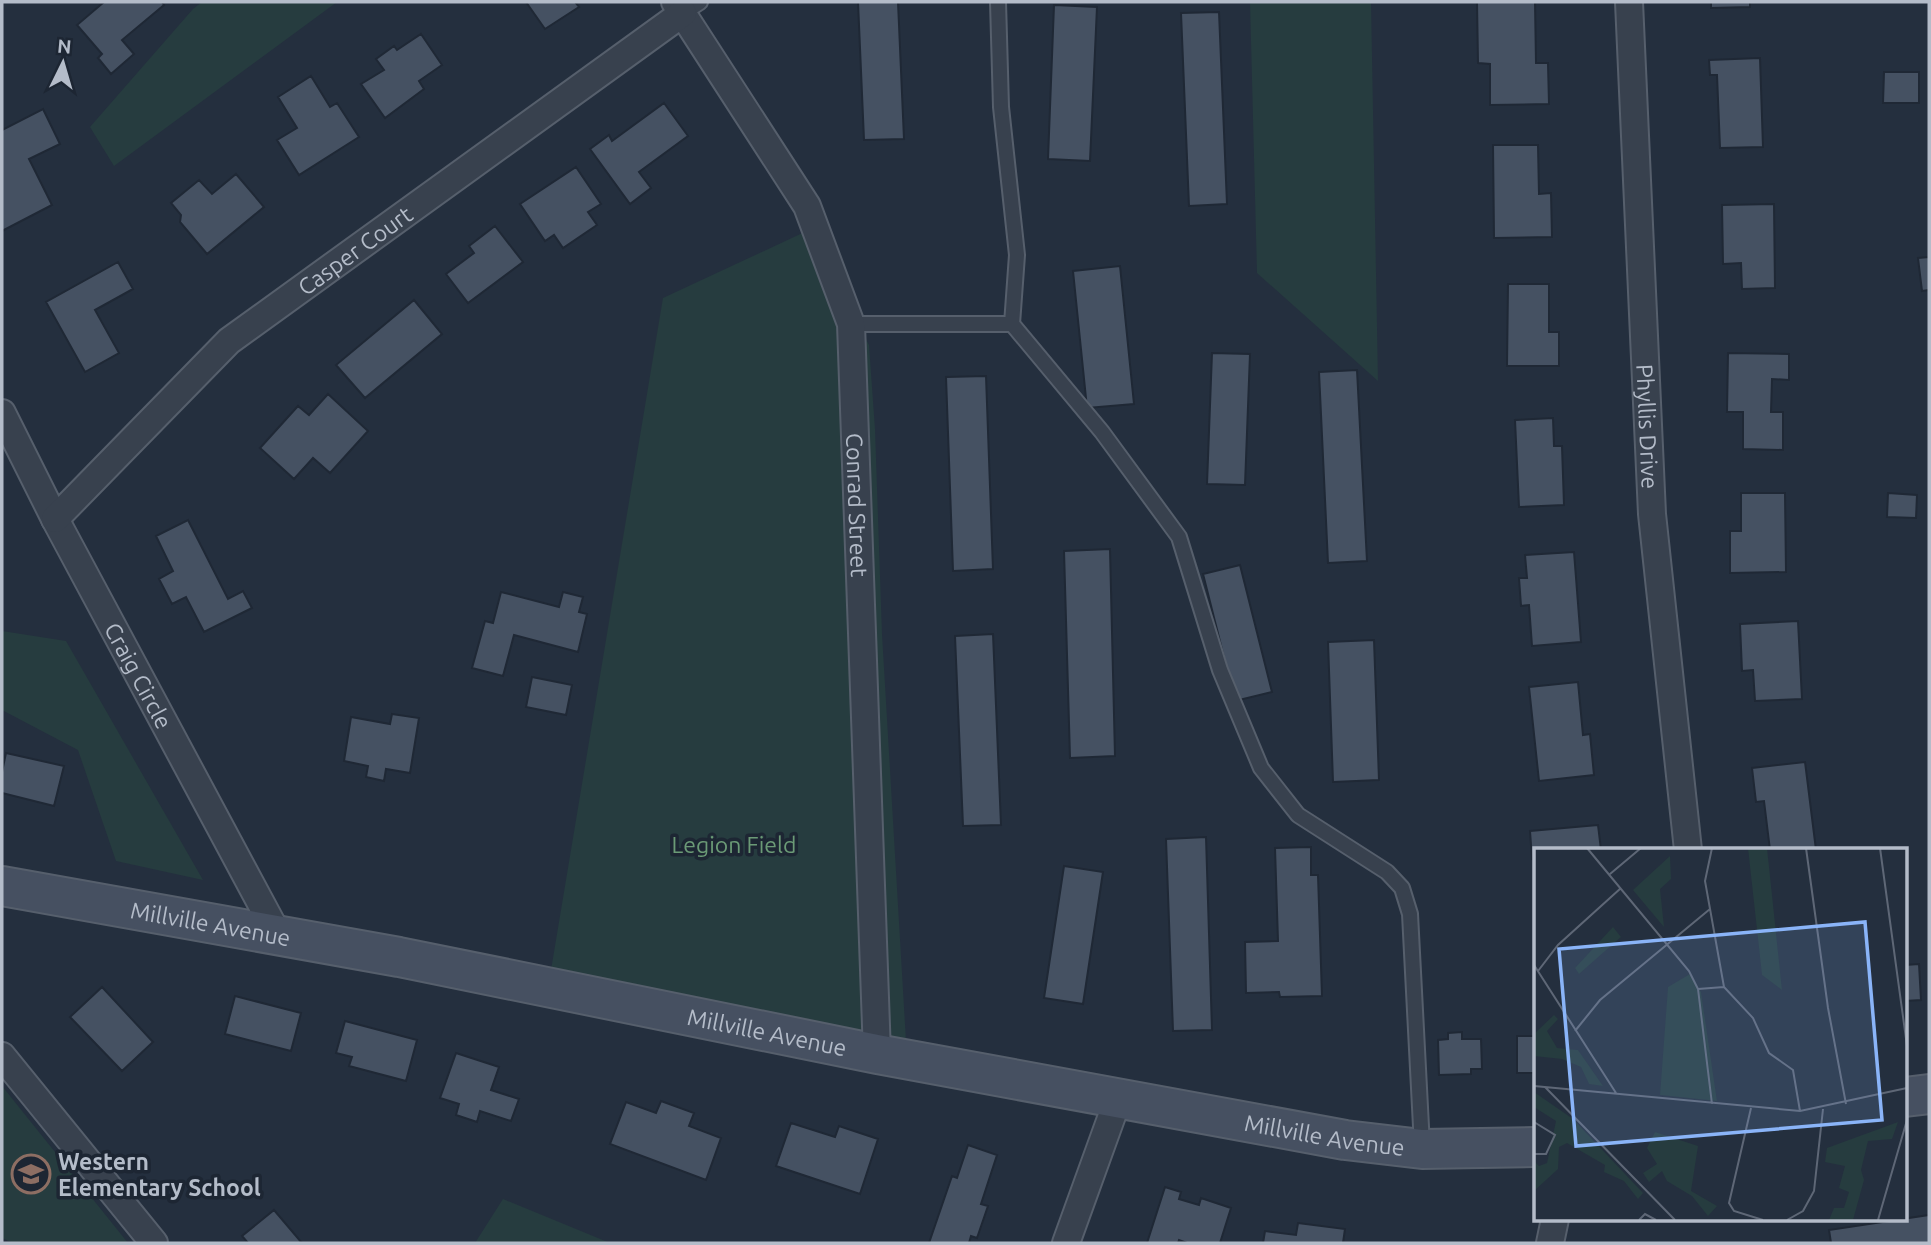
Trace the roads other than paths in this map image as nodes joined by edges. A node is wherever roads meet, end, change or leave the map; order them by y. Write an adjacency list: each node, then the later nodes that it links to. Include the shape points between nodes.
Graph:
1 (998, 2): 5 (lane, via 1001,107 1017,255)
2 (1629, 2): 8 (street, Phyllis Drive, via 1652,514)
3 (686, 5): 4 (street, Conrad Street, via 807,206); 7 (street, Casper Court, via 229,341)
4 (851, 324): 5 (lane); 11 (street, Conrad Street)
5 (1012, 324): 17 (lane, via 1102,432 1180,537 1220,670 1261,768 1298,815 1387,872 1402,888 1410,914)
6 (2, 413): 7 (street, Craig Circle)
7 (55, 519): 10 (street, Craig Circle)
8 (1688, 848)
9 (2, 886): 10 (street, Millville Avenue)
10 (278, 934): 11 (street, Millville Avenue)
11 (877, 1054): 15 (street, Millville Avenue)
12 (2, 1056): 19 (street)
13 (1929, 1094): 14 (street)
14 (1906, 1097)
15 (1118, 1100): 17 (street, Millville Avenue); 20 (street)
16 (1534, 1147): 17 (street, Millville Avenue)
17 (1422, 1149)
18 (1555, 1220): 21 (street)
19 (155, 1243)
20 (1066, 1243)
21 (1550, 1243)

